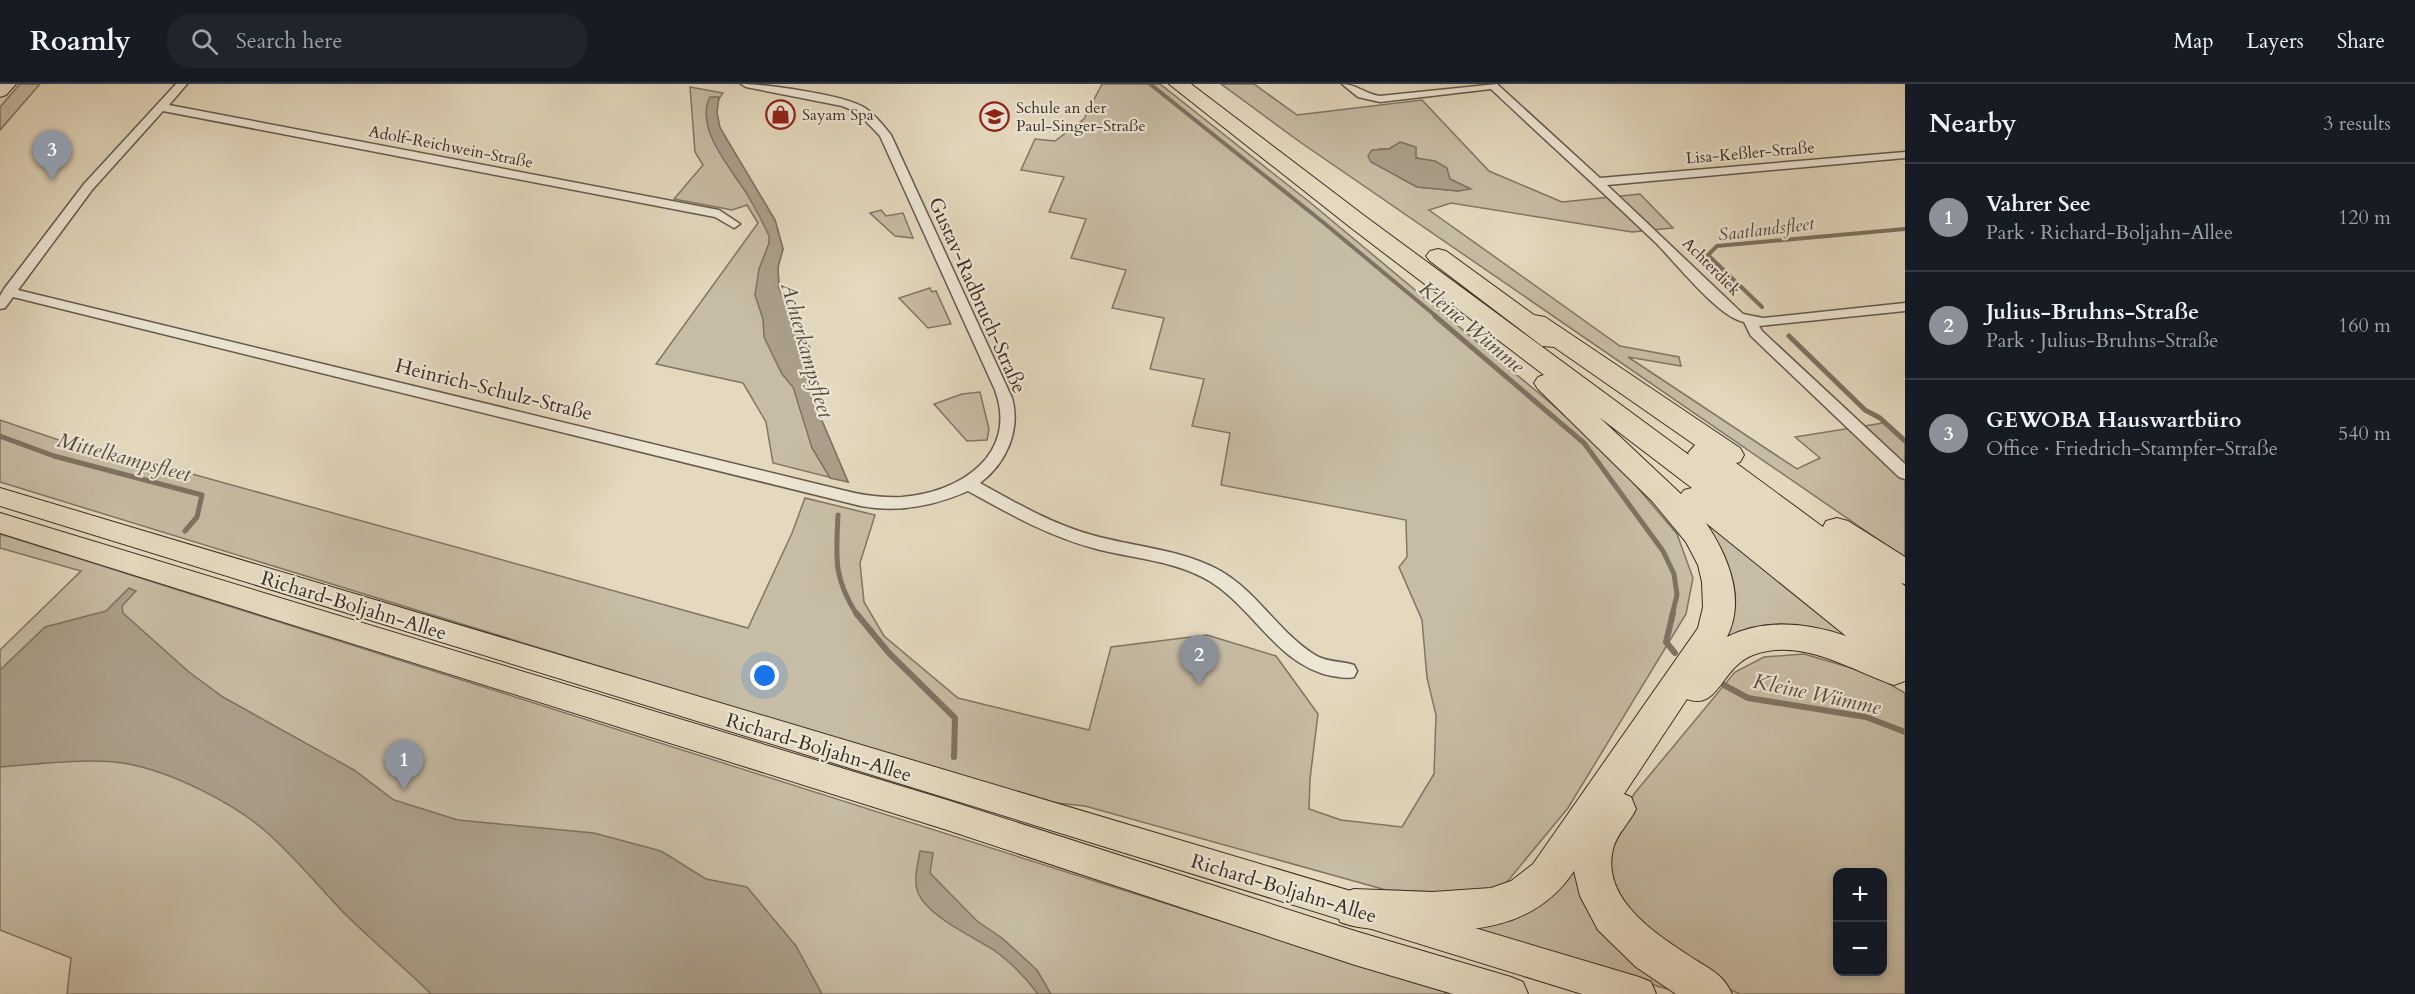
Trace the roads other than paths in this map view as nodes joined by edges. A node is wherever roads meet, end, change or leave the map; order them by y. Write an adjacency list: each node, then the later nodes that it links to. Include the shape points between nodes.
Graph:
1 (8, 84): 8 (street)
2 (182, 84): 9 (street)
3 (746, 84): 20 (street, Gustav-Radbruch-Straße, via 845,103 861,110 885,135 1008,411 1002,448 992,465)
4 (1179, 84): 12 (highway)
5 (1202, 84): 15 (highway)
6 (1347, 84): 7 (street, via 1356,93 1380,99)
7 (1492, 85): 11 (street, Achterdiek)
8 (0, 93)
9 (160, 107): 13 (street, Adolf-Reichwein-Straße, via 719,214); 14 (street, via 88,187)
10 (1905, 155): 11 (street, Lisa-Keßler-Straße)
11 (1598, 182): 17 (street, Achterdiek, via 1723,304)
12 (1358, 222): 18 (highway, via 1410,271); 27 (highway)
13 (734, 224)
14 (5, 298): 20 (street, Heinrich-Schulz-Straße, via 878,503 930,500)
15 (1501, 301): 23 (highway); 26 (highway)
16 (1905, 307): 17 (street)
17 (1750, 321): 19 (street, Achterdiek, via 1756,333)
18 (1547, 383): 28 (highway); 31 (highway, via 1649,480 1698,536 1718,580 1719,608 1713,633 1551,872 1538,885 1506,903 1476,909)
19 (1905, 473)
20 (969, 484): 29 (street, via 1044,525 1188,563 1215,576 1237,591 1265,623 1309,661)
21 (0, 497): 31 (main road, Richard-Boljahn-Allee)
22 (0, 523): 32 (main road, Richard-Boljahn-Allee, via 947,815 1355,948)
23 (1837, 529): 24 (highway); 25 (highway)
24 (1905, 572)
25 (1905, 577)
26 (1905, 603)
27 (1905, 632)
28 (1905, 664)
29 (1348, 671)
30 (1905, 677): 34 (highway, via 1866,657 1824,643 1778,639 1740,646 1718,660 1599,837 1592,861 1594,875 1615,921 1644,949)
31 (1354, 908): 33 (main road, Richard-Boljahn-Allee)
32 (1511, 994)
33 (1639, 994)
34 (1712, 994)

